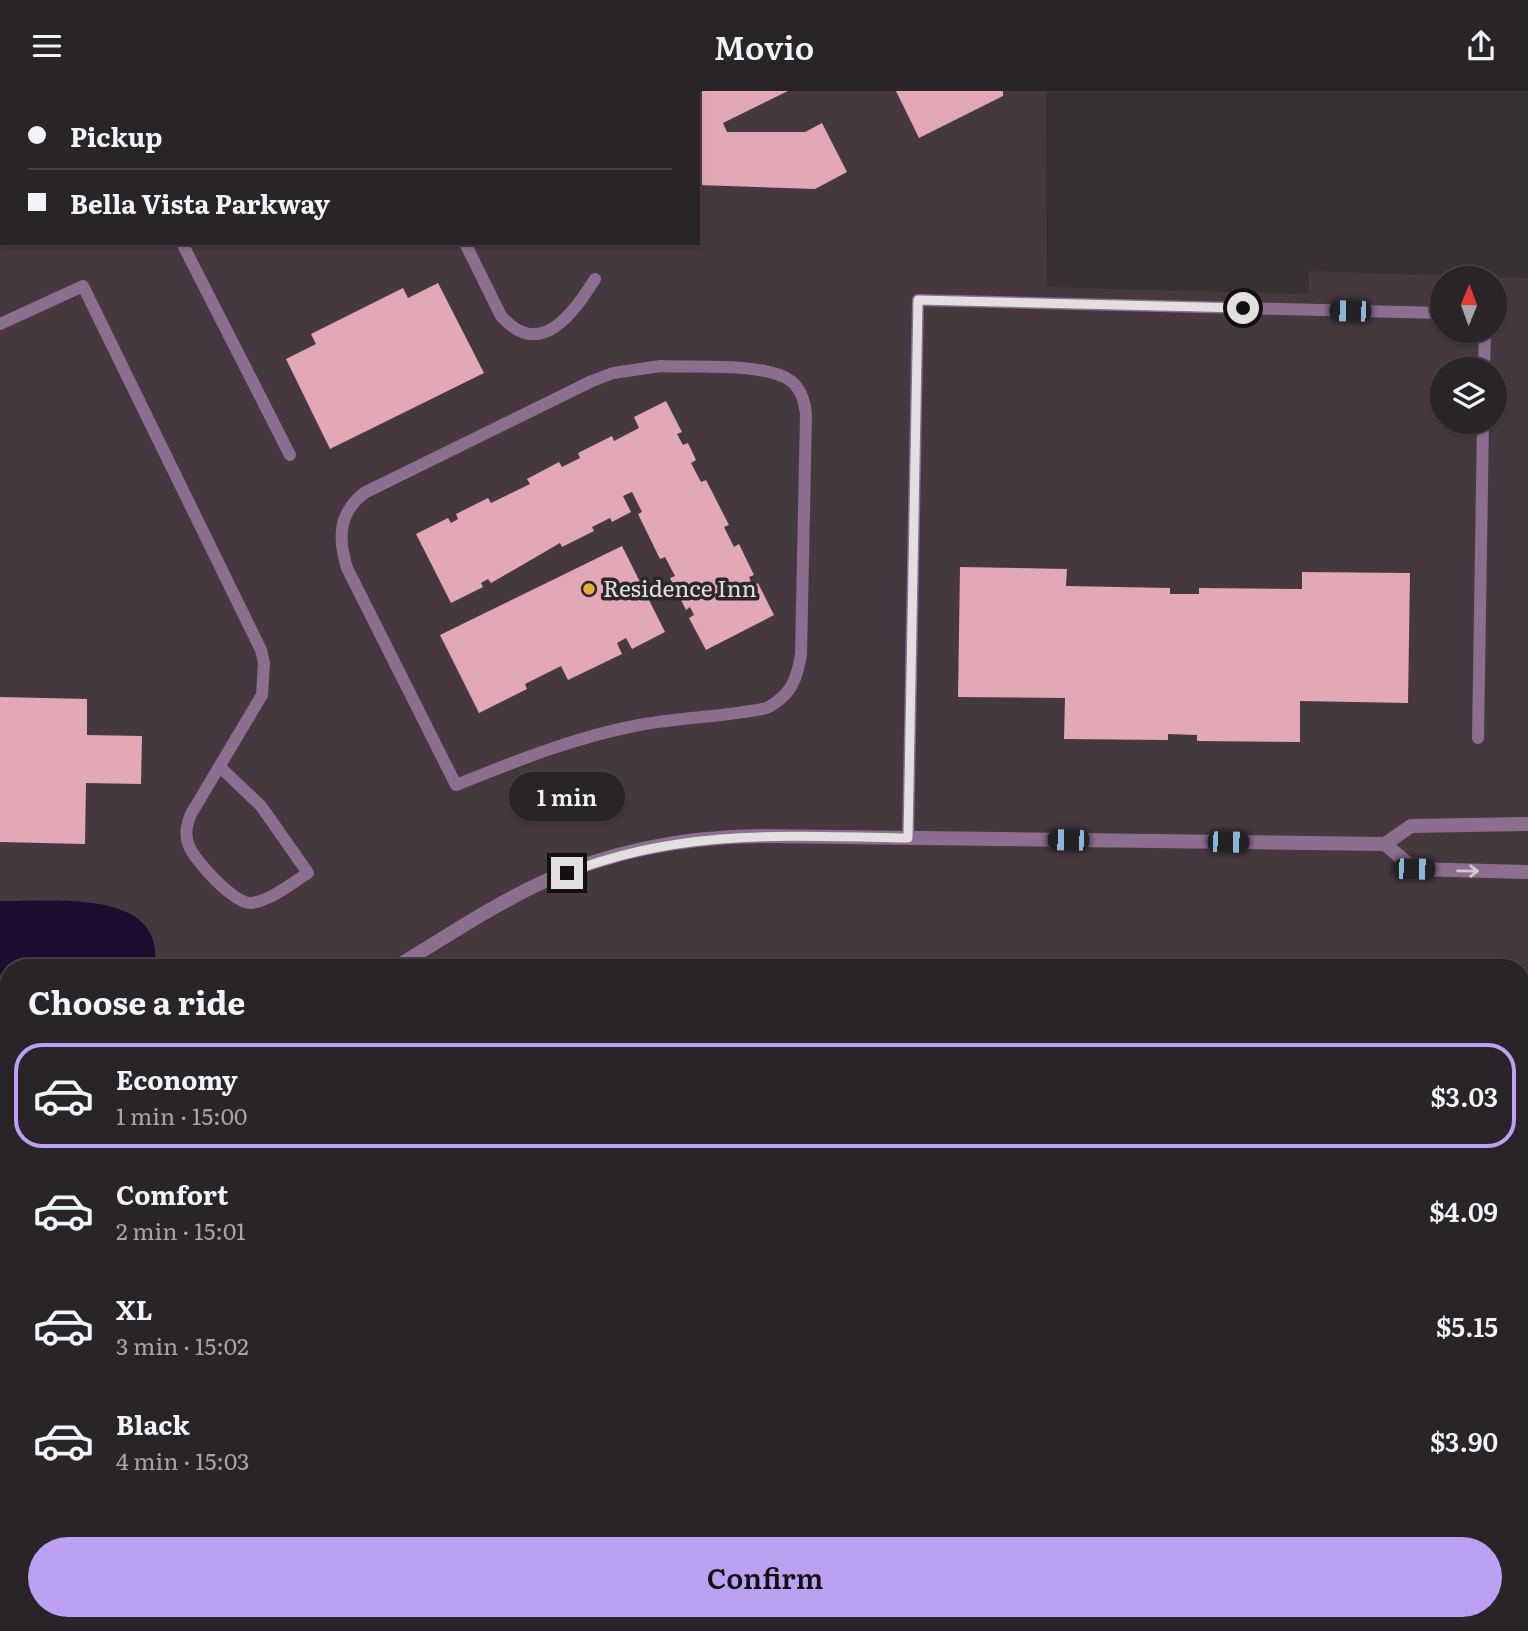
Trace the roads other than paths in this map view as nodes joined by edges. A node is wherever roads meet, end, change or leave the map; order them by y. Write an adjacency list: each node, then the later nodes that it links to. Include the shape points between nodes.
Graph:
1 (183, 245): 7 (lane)
2 (466, 245): 3 (lane, via 501,316 526,333 544,332 560,324)
3 (595, 279)
4 (1430, 313): 12 (lane, via 918,300)
5 (0, 324): 9 (lane, via 83,286 261,650 262,695)
6 (1483, 434): 8 (lane)
7 (290, 455)
8 (1478, 738)
9 (220, 767): 9 (lane, via 187,825 189,845 233,897 248,903 259,901 308,873 261,806)
10 (456, 785): 10 (lane, via 595,735 661,721 767,708 793,688 801,654 806,415 793,382 769,371 661,366 613,373 354,501 340,535 347,568)
11 (1528, 824): 13 (street, via 1411,826)
12 (908, 838): 13 (street); 15 (street, via 723,837 627,852 542,883)
13 (1385, 844): 14 (street, one-way to 14, via 1414,869)
14 (1528, 872)
15 (410, 959)

